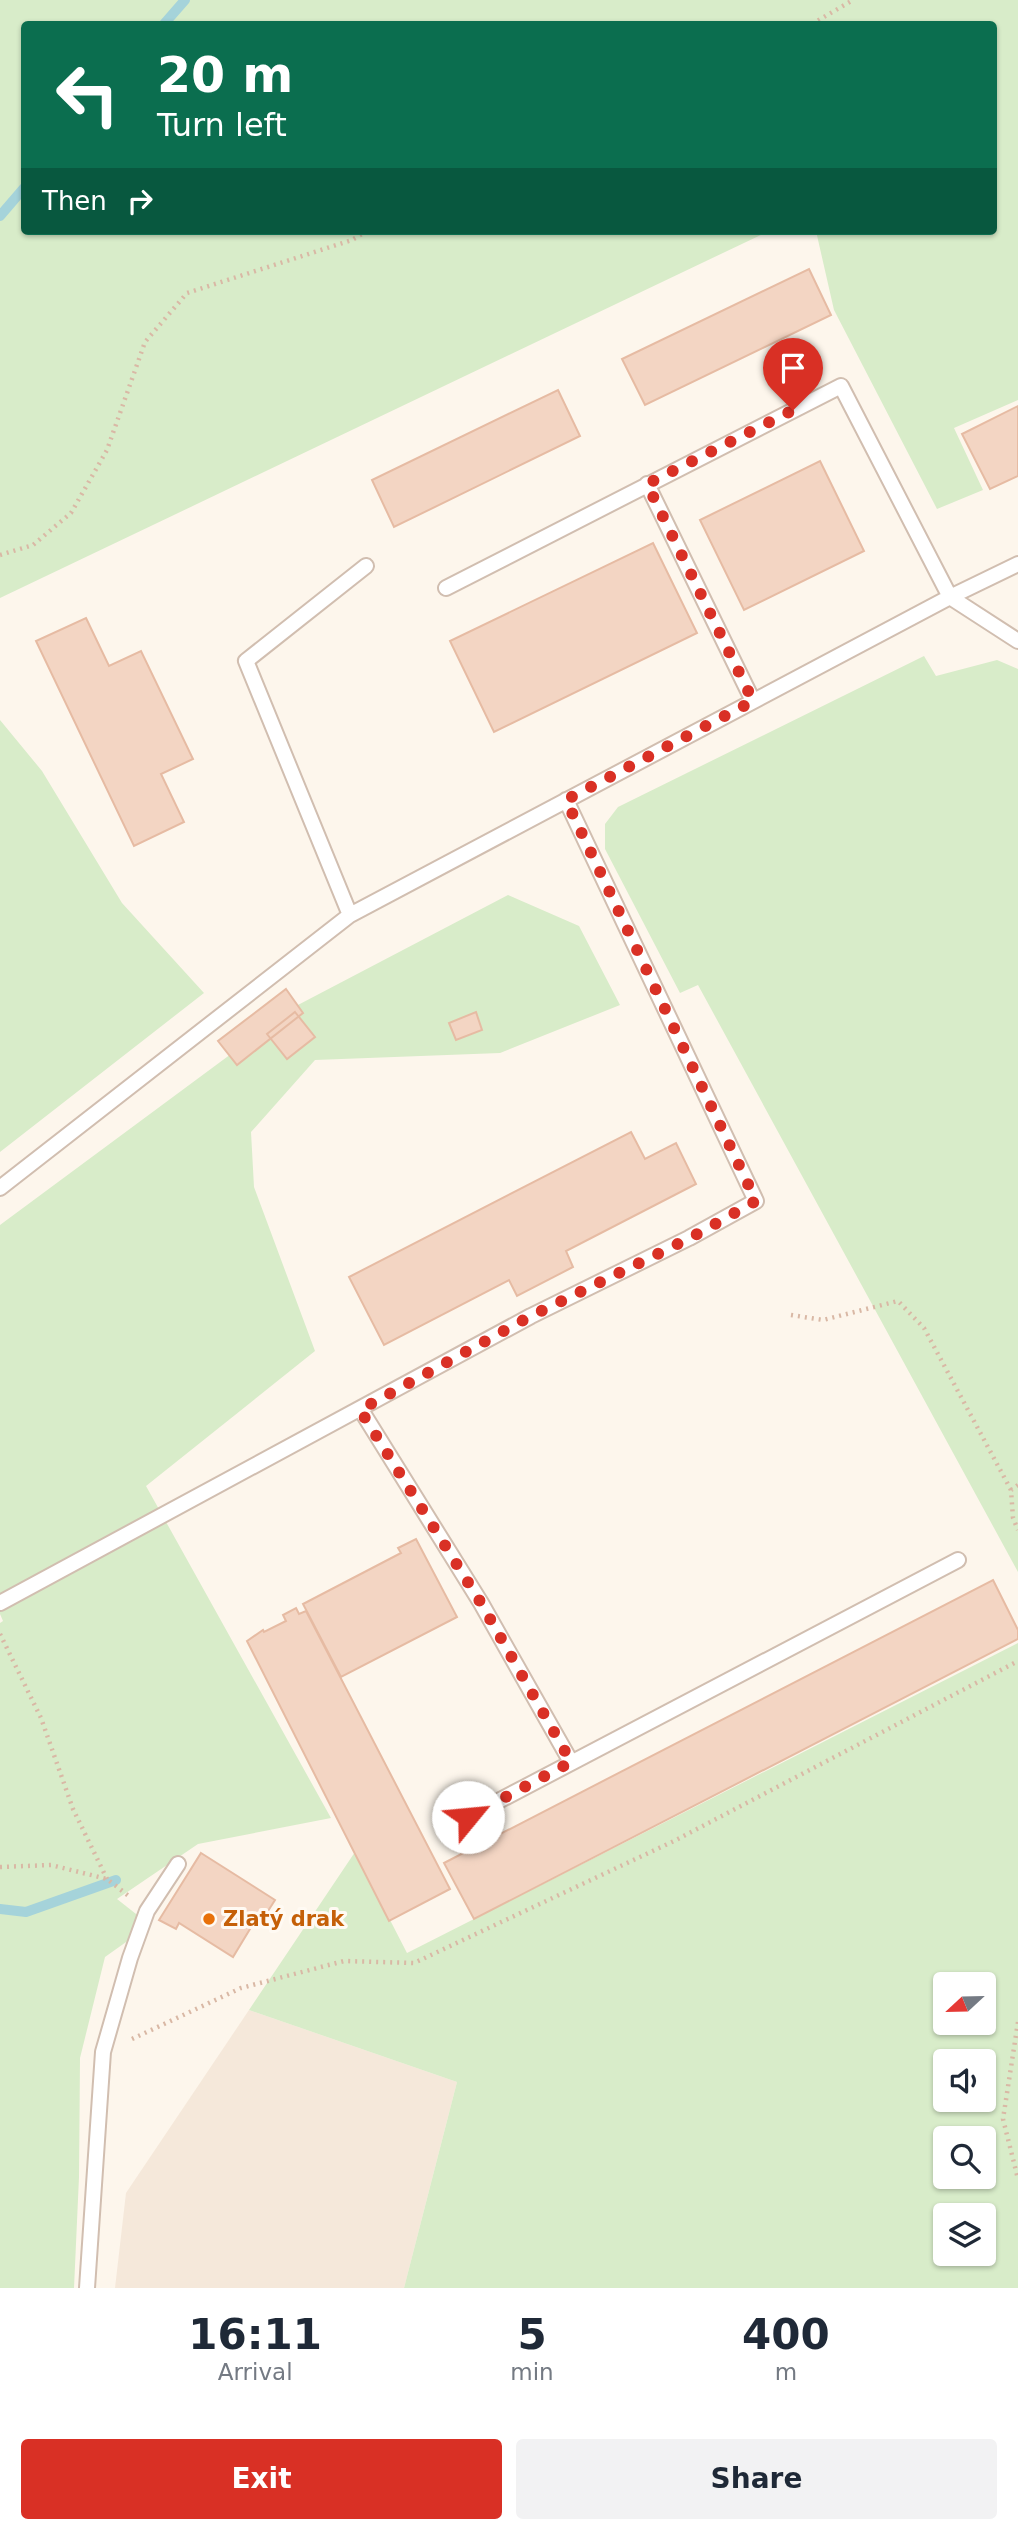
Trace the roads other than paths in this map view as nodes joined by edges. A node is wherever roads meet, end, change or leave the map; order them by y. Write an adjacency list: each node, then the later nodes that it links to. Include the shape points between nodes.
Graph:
1 (647, 484): 4 (lane); 5 (lane, via 841,386); 7 (lane)
2 (1018, 564): 5 (lane)
3 (366, 566): 9 (lane, via 246,661)
4 (446, 588)
5 (950, 597): 6 (lane); 7 (lane)
6 (1018, 641)
7 (753, 701): 8 (lane)
8 (566, 800): 9 (lane); 11 (lane, via 756,1201)
9 (350, 915): 10 (lane)
10 (0, 1188)
11 (360, 1410): 13 (lane); 14 (lane, via 481,1603)
12 (958, 1560): 14 (lane)
13 (0, 1604)
14 (571, 1762): 15 (lane)
15 (447, 1828)
16 (178, 1864): 17 (lane, via 147,1911 103,2052)
17 (87, 2288)

